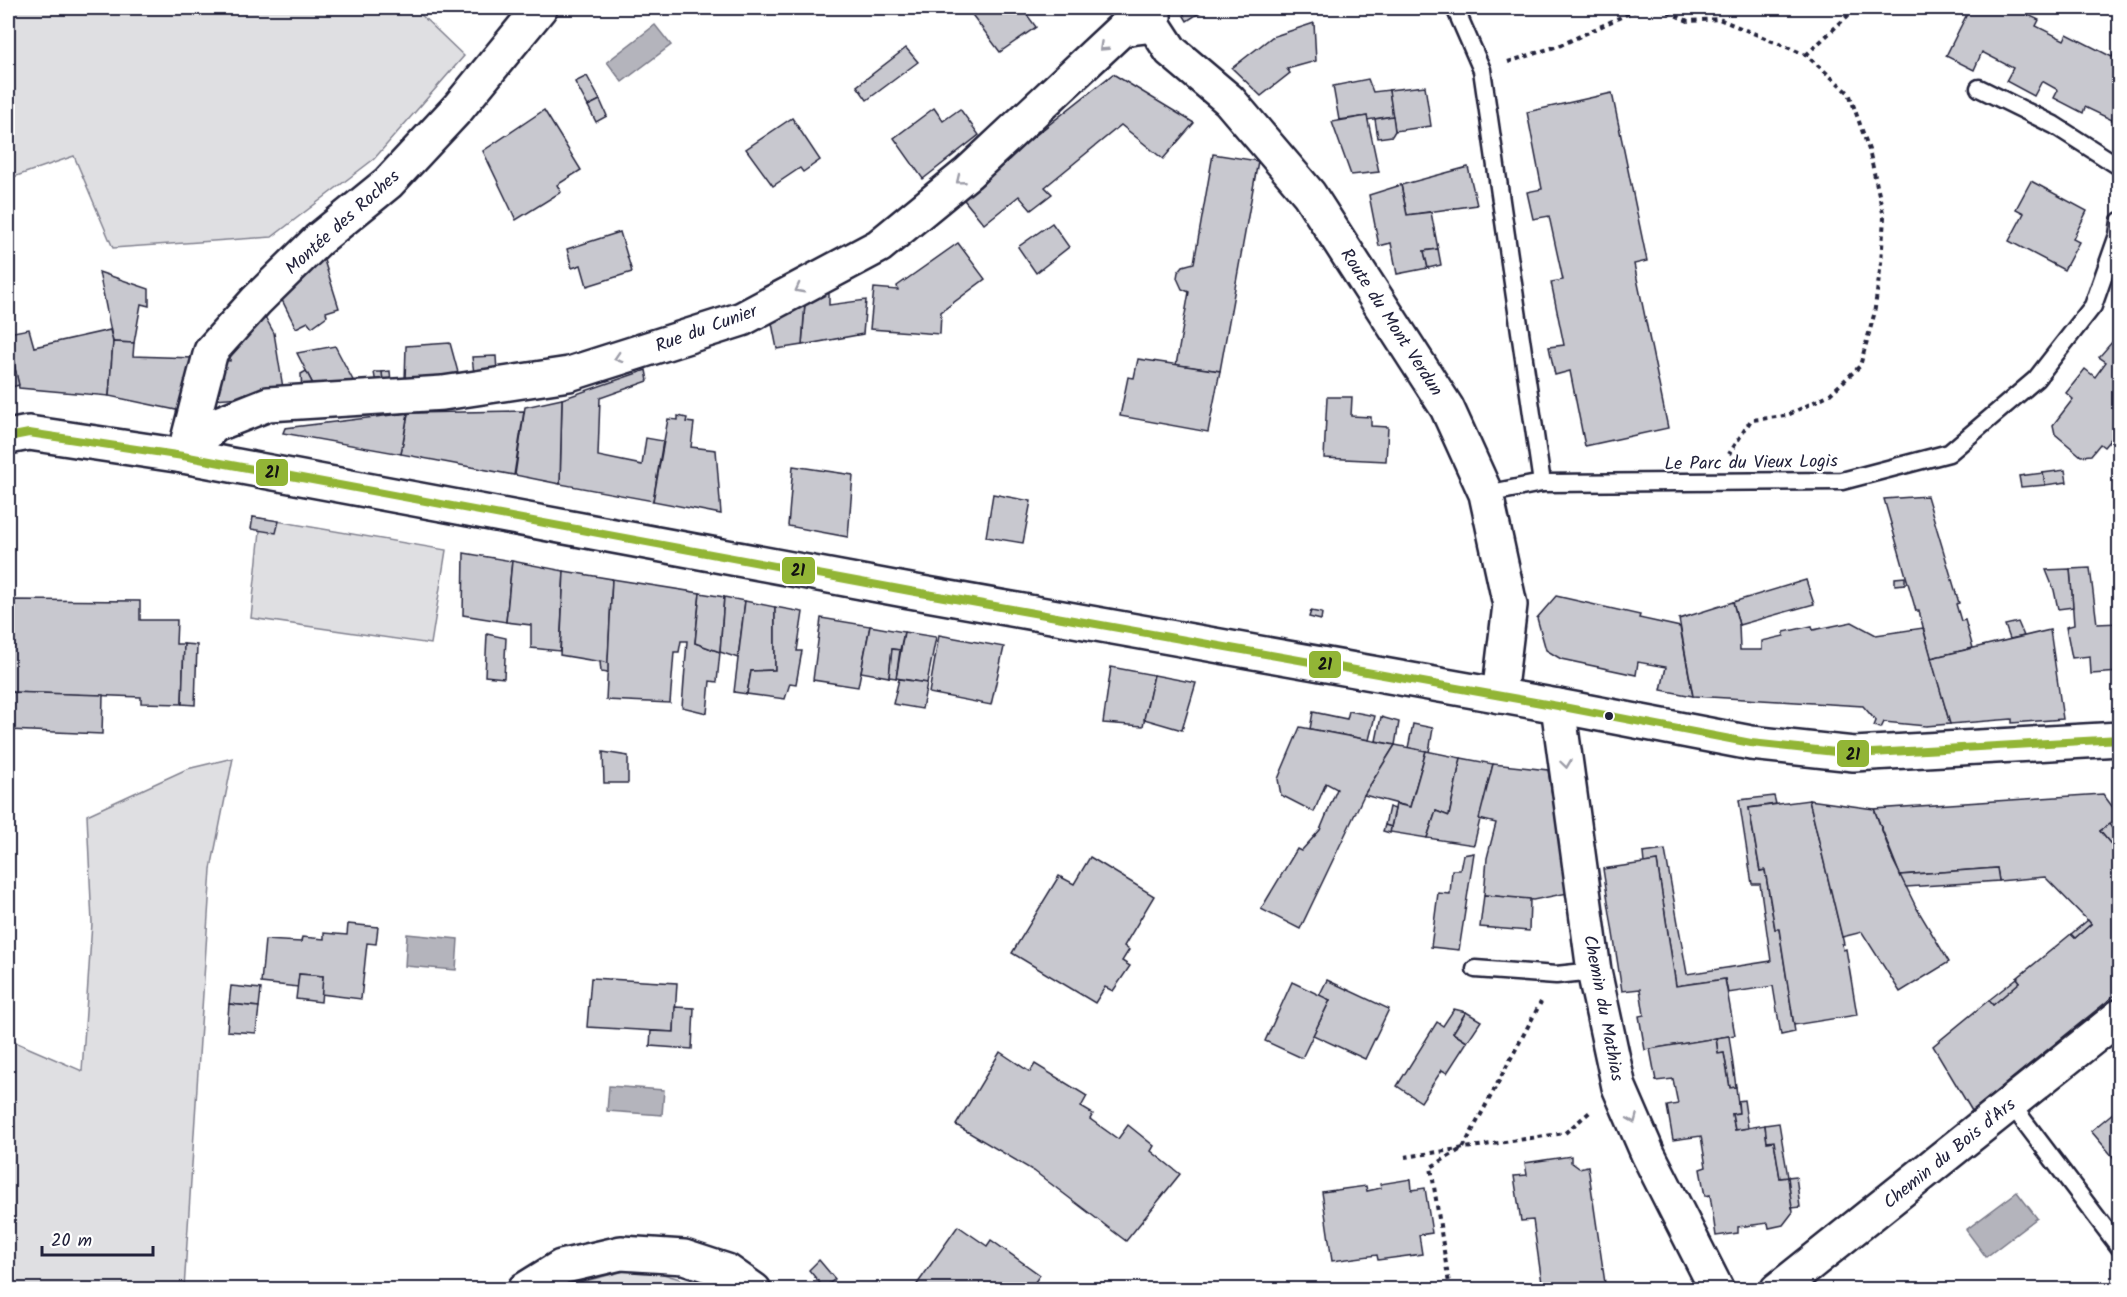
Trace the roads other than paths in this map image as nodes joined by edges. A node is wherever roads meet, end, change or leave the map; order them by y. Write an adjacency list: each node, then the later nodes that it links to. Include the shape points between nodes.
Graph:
1 (540, 8): 8 (street, Montée des Roches, via 458,108 388,183 318,240 211,351)
2 (1455, 8): 9 (lane, via 1482,70)
3 (1154, 16): 8 (street, Rue du Cunier, one-way to 8, via 1122,29 968,173 879,246 742,319 569,374 443,393 268,404 214,425); 10 (street, Route du Mont Verdun, via 1171,51 1229,100 1309,194 1447,408)
4 (1979, 88): 5 (lane, via 2054,125)
5 (2120, 167)
6 (2120, 221): 9 (lane, Le Parc du Vieux Logis, via 2093,306 2036,379 1949,453 1842,481)
7 (8, 436): 8 (street, via 28,433)
8 (183, 456): 11 (street)
9 (1542, 483): 10 (lane, Le Parc du Vieux Logis)
10 (1486, 494): 11 (street, Route du Mont Verdun, via 1510,605)
11 (1499, 696): 12 (street)
12 (1558, 706): 13 (street, via 1741,741 1854,753); 15 (street, Chemin du Mathias, one-way to 15)
13 (2120, 738)
14 (1475, 969): 15 (lane, via 1556,975)
15 (1594, 971): 21 (street, Chemin du Mathias, one-way to 21, via 1619,1087 1648,1154)
16 (2120, 1016): 17 (street, Chemin du Bois d'Ars)
17 (2011, 1104): 18 (lane); 22 (street, Chemin du Bois d'Ars)
18 (2120, 1248)
19 (524, 1290): 20 (street, via 561,1268 621,1253 684,1257 727,1271)
20 (754, 1290)
21 (1717, 1290)
22 (1777, 1290)

